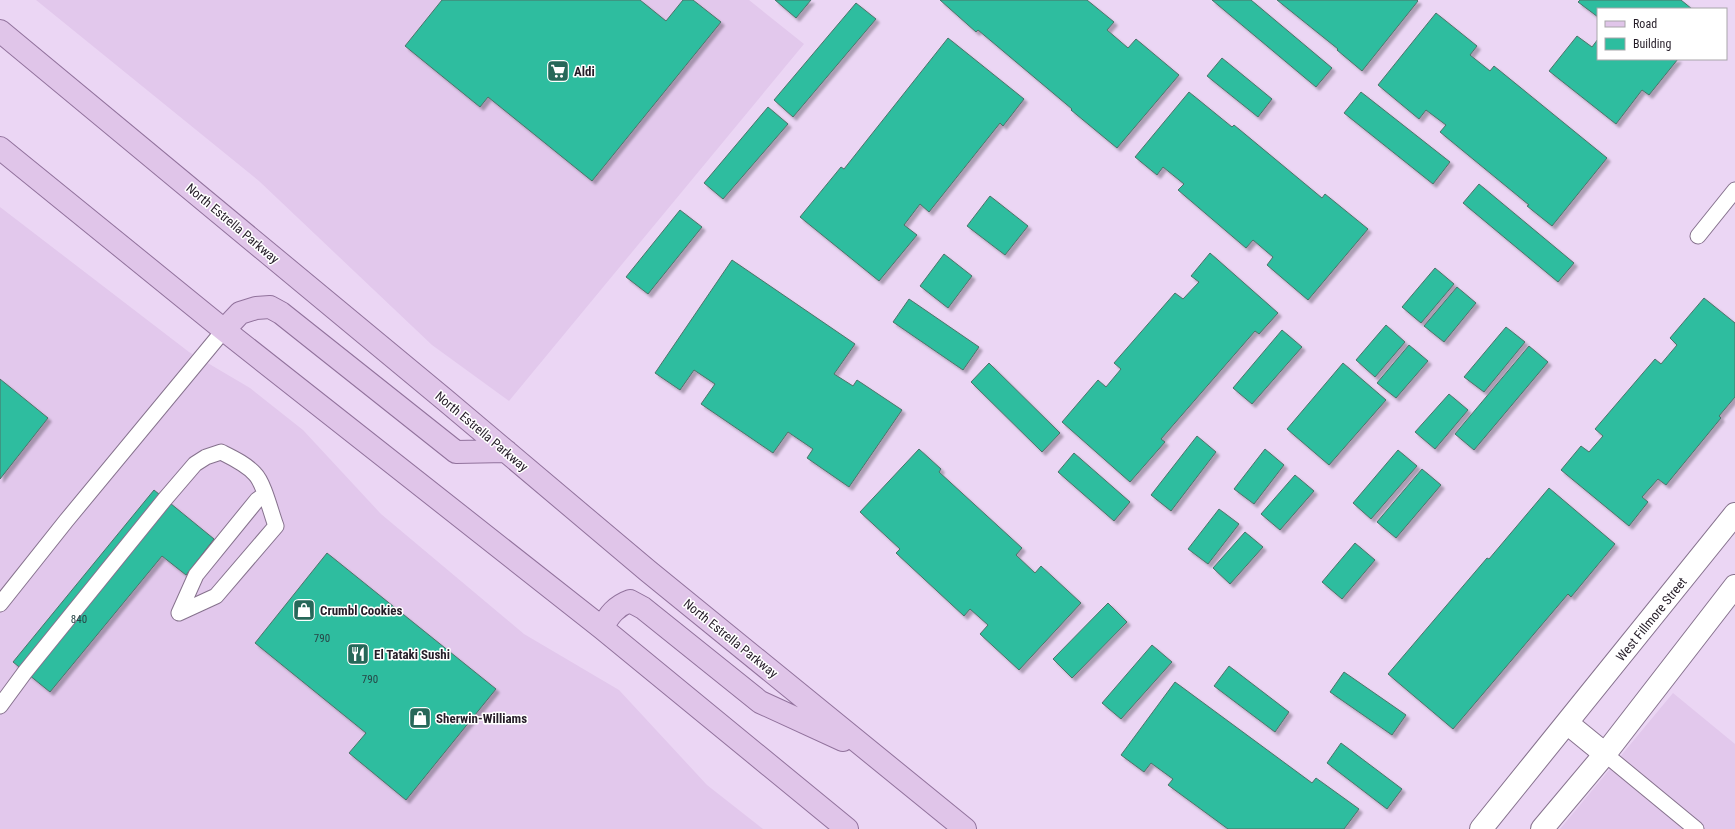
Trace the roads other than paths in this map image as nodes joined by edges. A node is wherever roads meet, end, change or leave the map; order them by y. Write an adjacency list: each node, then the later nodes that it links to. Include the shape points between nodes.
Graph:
1 (0, 31): 6 (main road, North Estrella Parkway)
2 (0, 148): 5 (main road)
3 (1735, 190): 4 (lane)
4 (1698, 236)
5 (224, 330): 6 (main road, via 240,313 256,308 270,308 456,452); 10 (lane); 11 (main road)
6 (506, 451): 14 (main road, North Estrella Parkway, via 648,571)
7 (265, 494): 7 (lane, via 256,500 196,575 179,613 216,596 276,526); 12 (lane, via 256,475 240,461 221,452 196,464 165,499)
8 (1735, 514): 13 (street, West Fillmore Street)
9 (1735, 586): 15 (street)
10 (0, 604)
11 (602, 628): 14 (main road, via 610,614 620,605 630,601 643,608 760,702); 17 (main road)
12 (0, 706)
13 (1567, 723): 15 (street); 19 (street, West Fillmore Street)
14 (872, 753): 18 (main road, North Estrella Parkway)
15 (1605, 754): 16 (lane); 20 (street)
16 (1687, 826)
17 (848, 829)
18 (965, 829)
19 (1481, 829)
20 (1542, 829)

